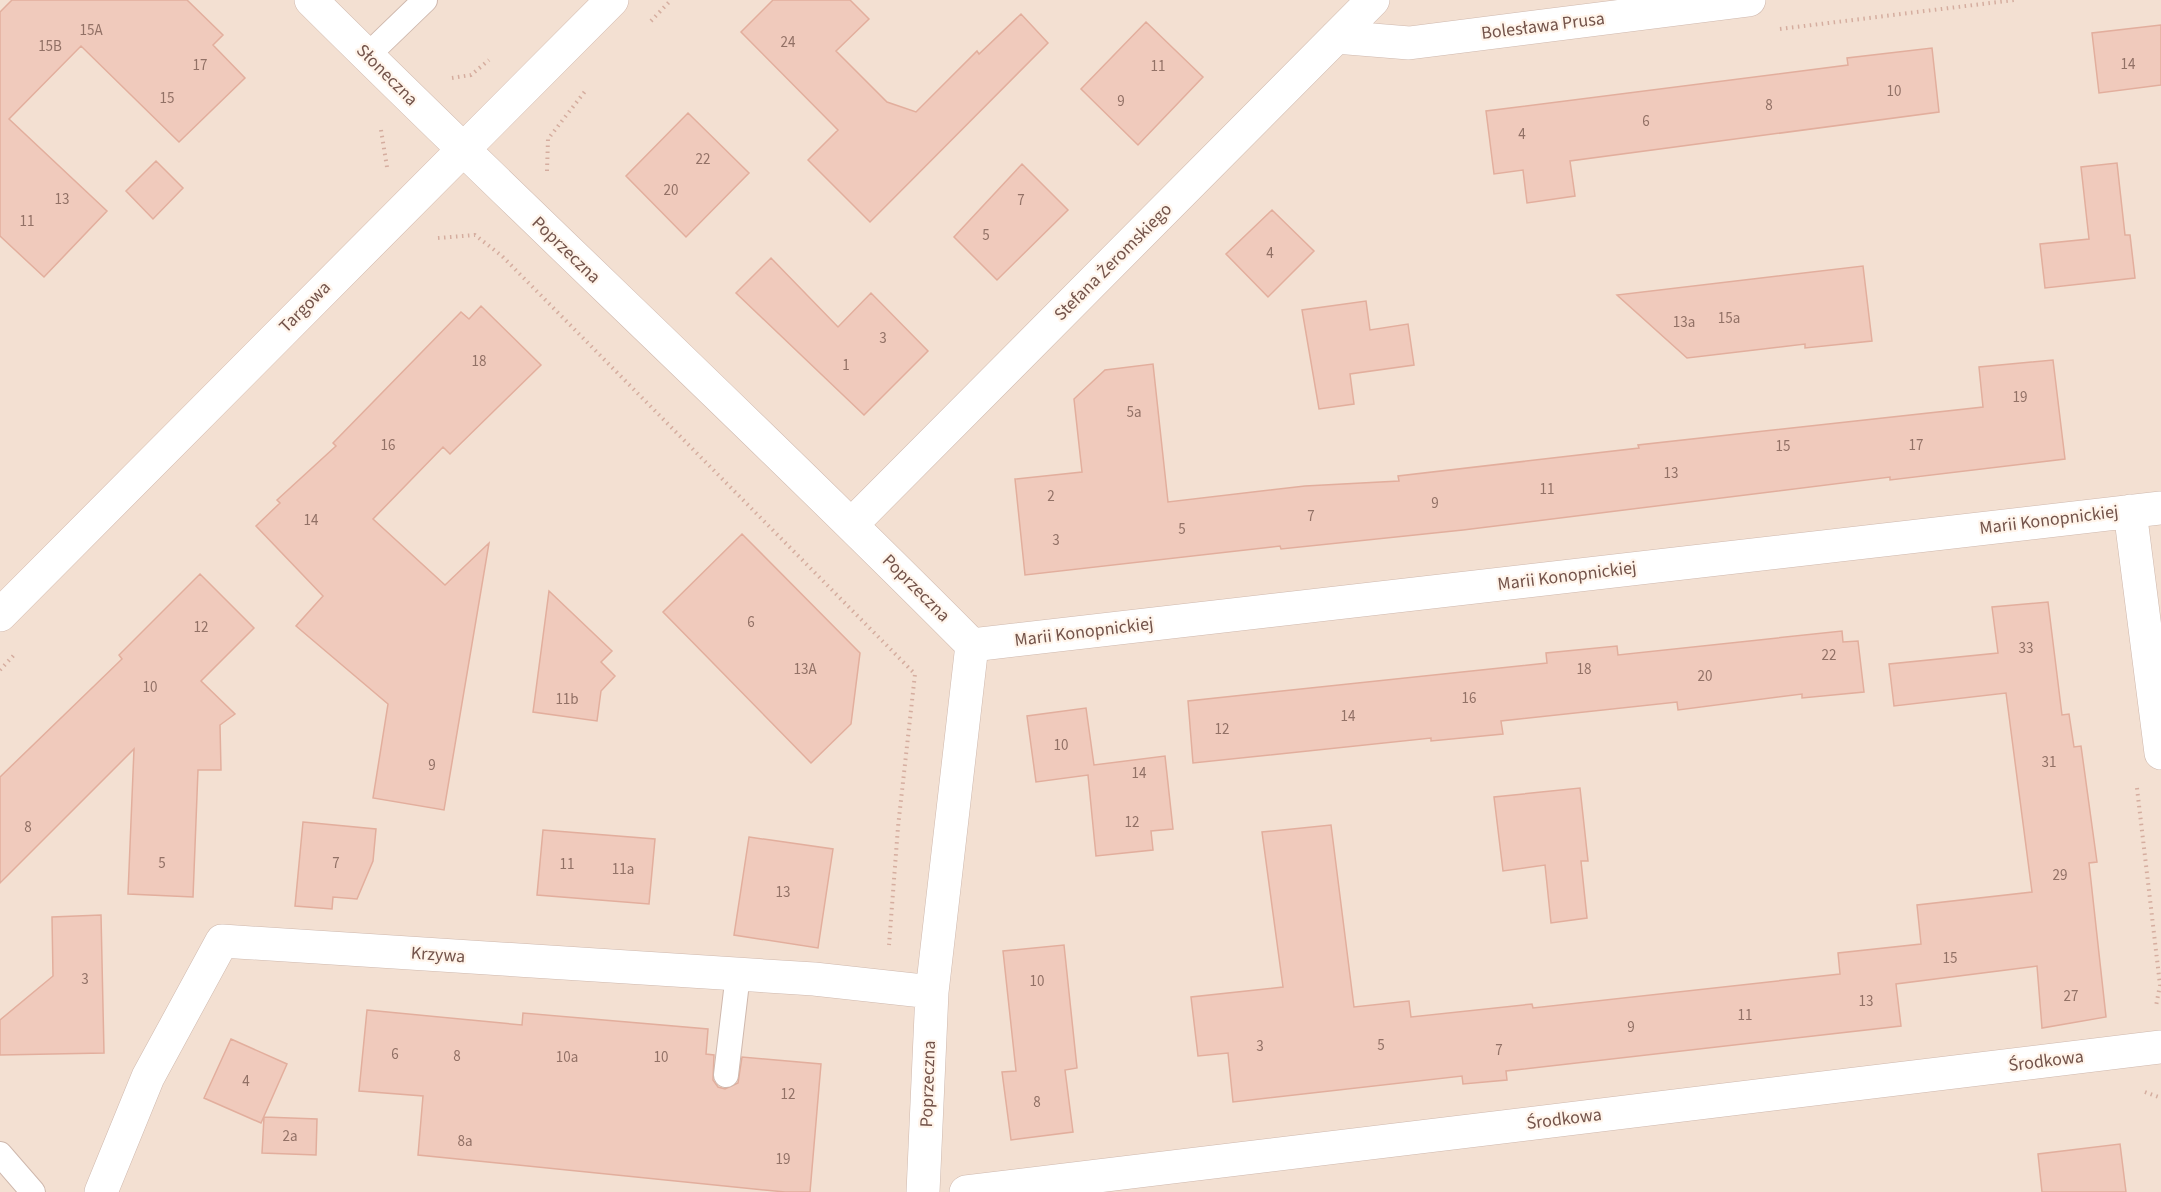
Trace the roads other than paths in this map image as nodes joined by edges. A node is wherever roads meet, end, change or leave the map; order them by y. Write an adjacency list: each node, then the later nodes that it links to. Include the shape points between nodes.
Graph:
1 (311, 0): 7 (street, Słoneczna)
2 (425, 0): 7 (lane)
3 (612, 0): 8 (street, Targowa)
4 (1373, 0): 6 (street, Stefana Żeromskiego)
5 (1749, 0): 6 (street, Bolesława Prusa, via 1408,43)
6 (1336, 37): 10 (street, Stefana Żeromskiego)
7 (367, 56): 8 (street, Słoneczna)
8 (463, 151): 10 (street, Poprzeczna); 11 (street, Targowa)
9 (2145, 509): 12 (street, Marii Konopnickiej); 13 (street)
10 (852, 524): 12 (street, Poprzeczna)
11 (0, 615)
12 (972, 645): 15 (street, Poprzeczna)
13 (2161, 753)
14 (738, 974): 15 (street, Krzywa); 17 (lane); 20 (street, Krzywa, via 222,941 148,1077)
15 (932, 992): 21 (street, Poprzeczna)
16 (2161, 1047): 22 (street, Środkowa)
17 (726, 1075)
18 (0, 1154): 19 (lane)
19 (33, 1192)
20 (101, 1192)
21 (924, 1192)
22 (966, 1192)

